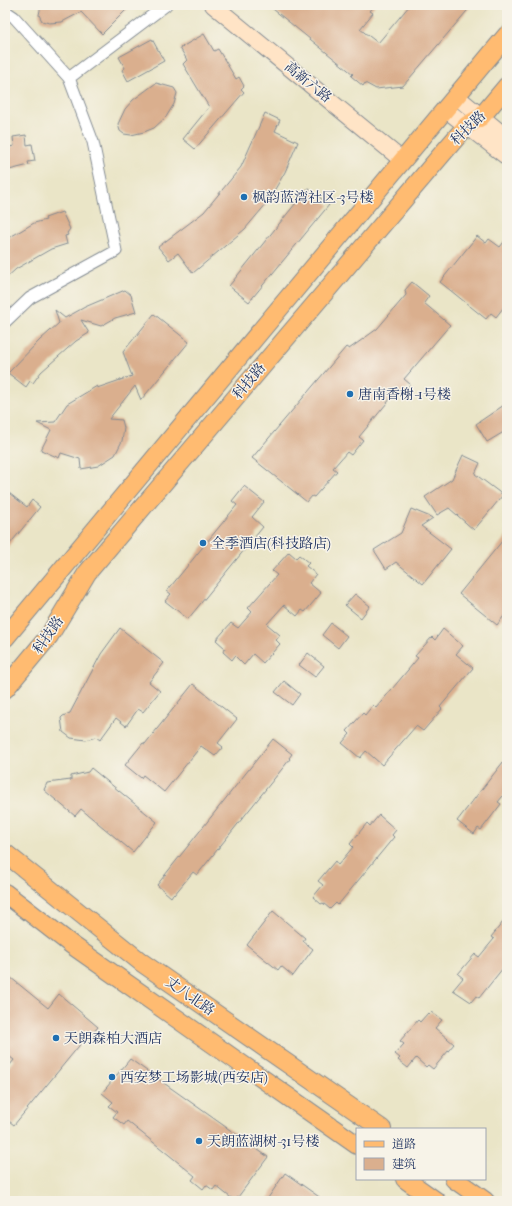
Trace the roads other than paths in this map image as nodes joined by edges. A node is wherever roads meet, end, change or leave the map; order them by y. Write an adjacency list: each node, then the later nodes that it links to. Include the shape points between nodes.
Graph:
1 (166, 5): 5 (street)
2 (213, 5): 11 (street, 高新六路)
3 (5, 11): 5 (street, via 14,17)
4 (507, 35): 7 (main road, 科技路)
5 (69, 78): 12 (street, via 92,142 116,251 30,298)
6 (507, 86): 8 (main road, 科技路)
7 (451, 102): 8 (street); 11 (main road, 科技路)
8 (474, 121): 9 (street); 10 (street); 14 (main road, 科技路, via 87,573 49,636)
9 (507, 138)
10 (507, 157)
11 (402, 160): 13 (main road, 科技路)
12 (5, 322)
13 (5, 638)
14 (5, 689)
15 (5, 853): 17 (main road, 丈八北路, via 141,962)
16 (5, 893): 18 (main road, 丈八北路, via 72,945)
17 (381, 1128)
18 (356, 1144)
19 (406, 1180): 21 (main road)
20 (455, 1180): 22 (main road)
21 (436, 1201)
22 (486, 1201)

